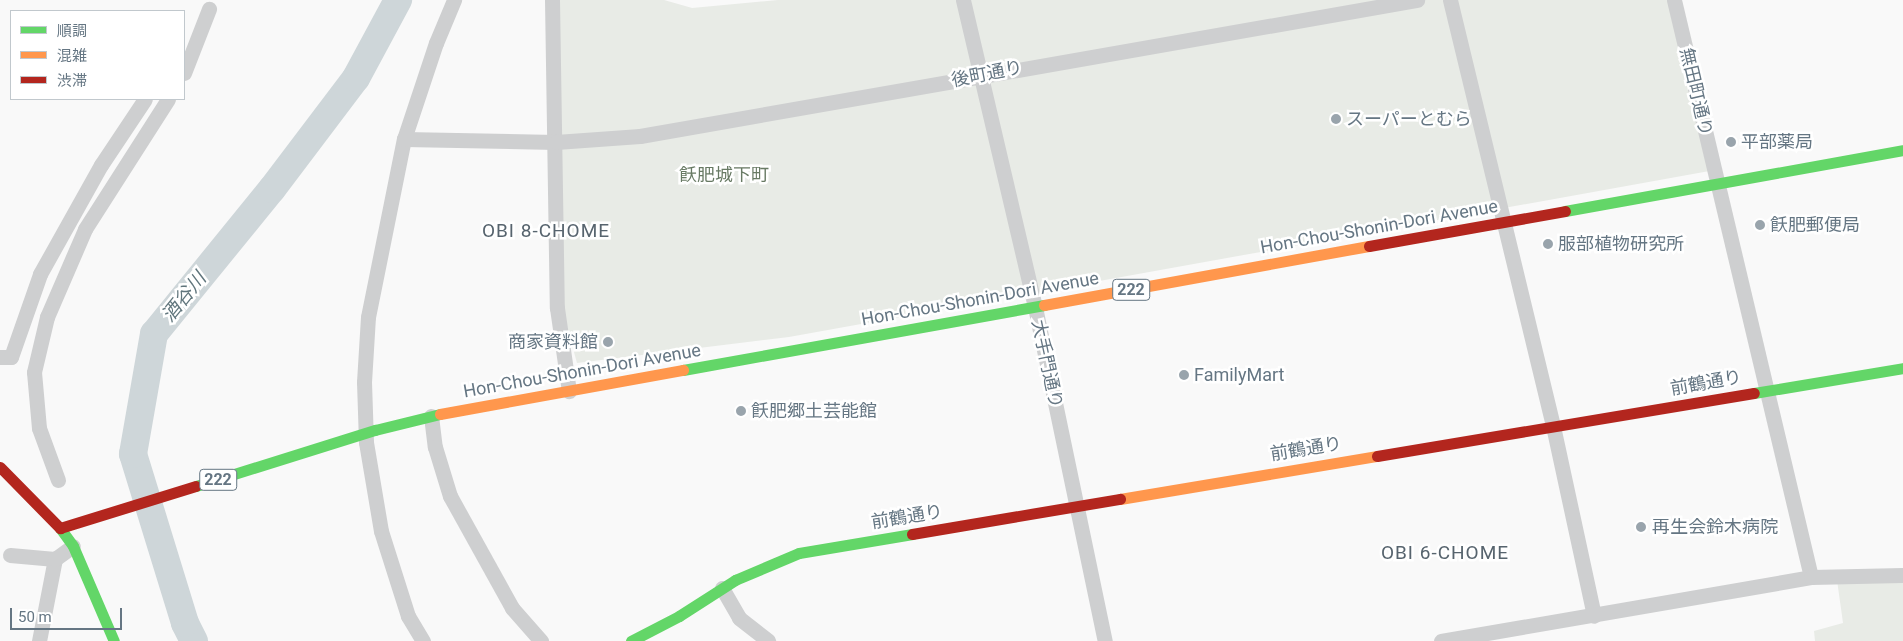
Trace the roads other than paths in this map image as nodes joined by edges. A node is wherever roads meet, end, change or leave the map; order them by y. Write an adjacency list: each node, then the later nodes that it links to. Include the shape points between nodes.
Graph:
1 (454, 0): 13 (street)
2 (552, 0): 14 (street)
3 (963, 0): 10 (street, 大手門通り)
4 (1417, 0): 10 (street, 後町通り)
5 (1450, 0): 17 (street, via 1497,203)
6 (1674, 0): 16 (street, 無田町通り)
7 (212, 4): 8 (street); 9 (street)
8 (185, 43)
9 (185, 71)
10 (979, 77): 14 (street, 後町通り, via 640,136); 20 (street, 大手門通り)
11 (144, 100): 18 (street, via 101,165)
12 (167, 100): 19 (street)
13 (404, 139): 14 (street, 後町通り); 27 (street, via 368,316)
14 (556, 142): 23 (street, via 557,308)
15 (1903, 150): 16 (main road, Hon-Chou-Shonin-Dori Avenue / 222)
16 (1718, 183): 17 (main road, Hon-Chou-Shonin-Dori Avenue / 222); 24 (street, 無田町通り)
17 (1505, 222): 20 (main road, Hon-Chou-Shonin-Dori Avenue / 222); 26 (street)
18 (62, 236): 19 (street); 21 (street, via 40,274 10,357)
19 (79, 242): 29 (street, via 47,317 34,372 39,428)
20 (1035, 307): 23 (main road, Hon-Chou-Shonin-Dori Avenue / 222); 30 (street, 大手門通り)
21 (0, 357)
22 (1903, 368): 24 (main road, 前鶴通り)
23 (569, 391): 25 (main road, Hon-Chou-Shonin-Dori Avenue / 222)
24 (1766, 391): 26 (main road, 前鶴通り); 36 (street, 無田町通り)
25 (431, 416): 27 (main road, Hon-Chou-Shonin-Dori Avenue / 222); 42 (street, via 434,447 450,496 512,608)
26 (1553, 426): 30 (main road, 前鶴通り); 38 (street)
27 (363, 435): 31 (main road, 222); 41 (street, via 381,530 408,616)
28 (0, 467): 31 (main road)
29 (58, 480)
30 (1076, 505): 37 (main road, 前鶴通り, via 798,553); 45 (street, 大手門通り)
31 (60, 528): 32 (main road)
32 (73, 546): 34 (street); 40 (main road)
33 (10, 554): 34 (street)
34 (55, 559): 39 (street)
35 (1903, 575): 36 (street)
36 (1811, 577): 38 (street)
37 (722, 588): 43 (main road, 前鶴通り, via 679,616); 44 (street, via 739,618)
38 (1594, 616): 46 (street)
39 (38, 641)
40 (114, 641)
41 (423, 641)
42 (542, 641)
43 (631, 641)
44 (768, 641)
45 (1105, 641)
46 (1441, 641)

